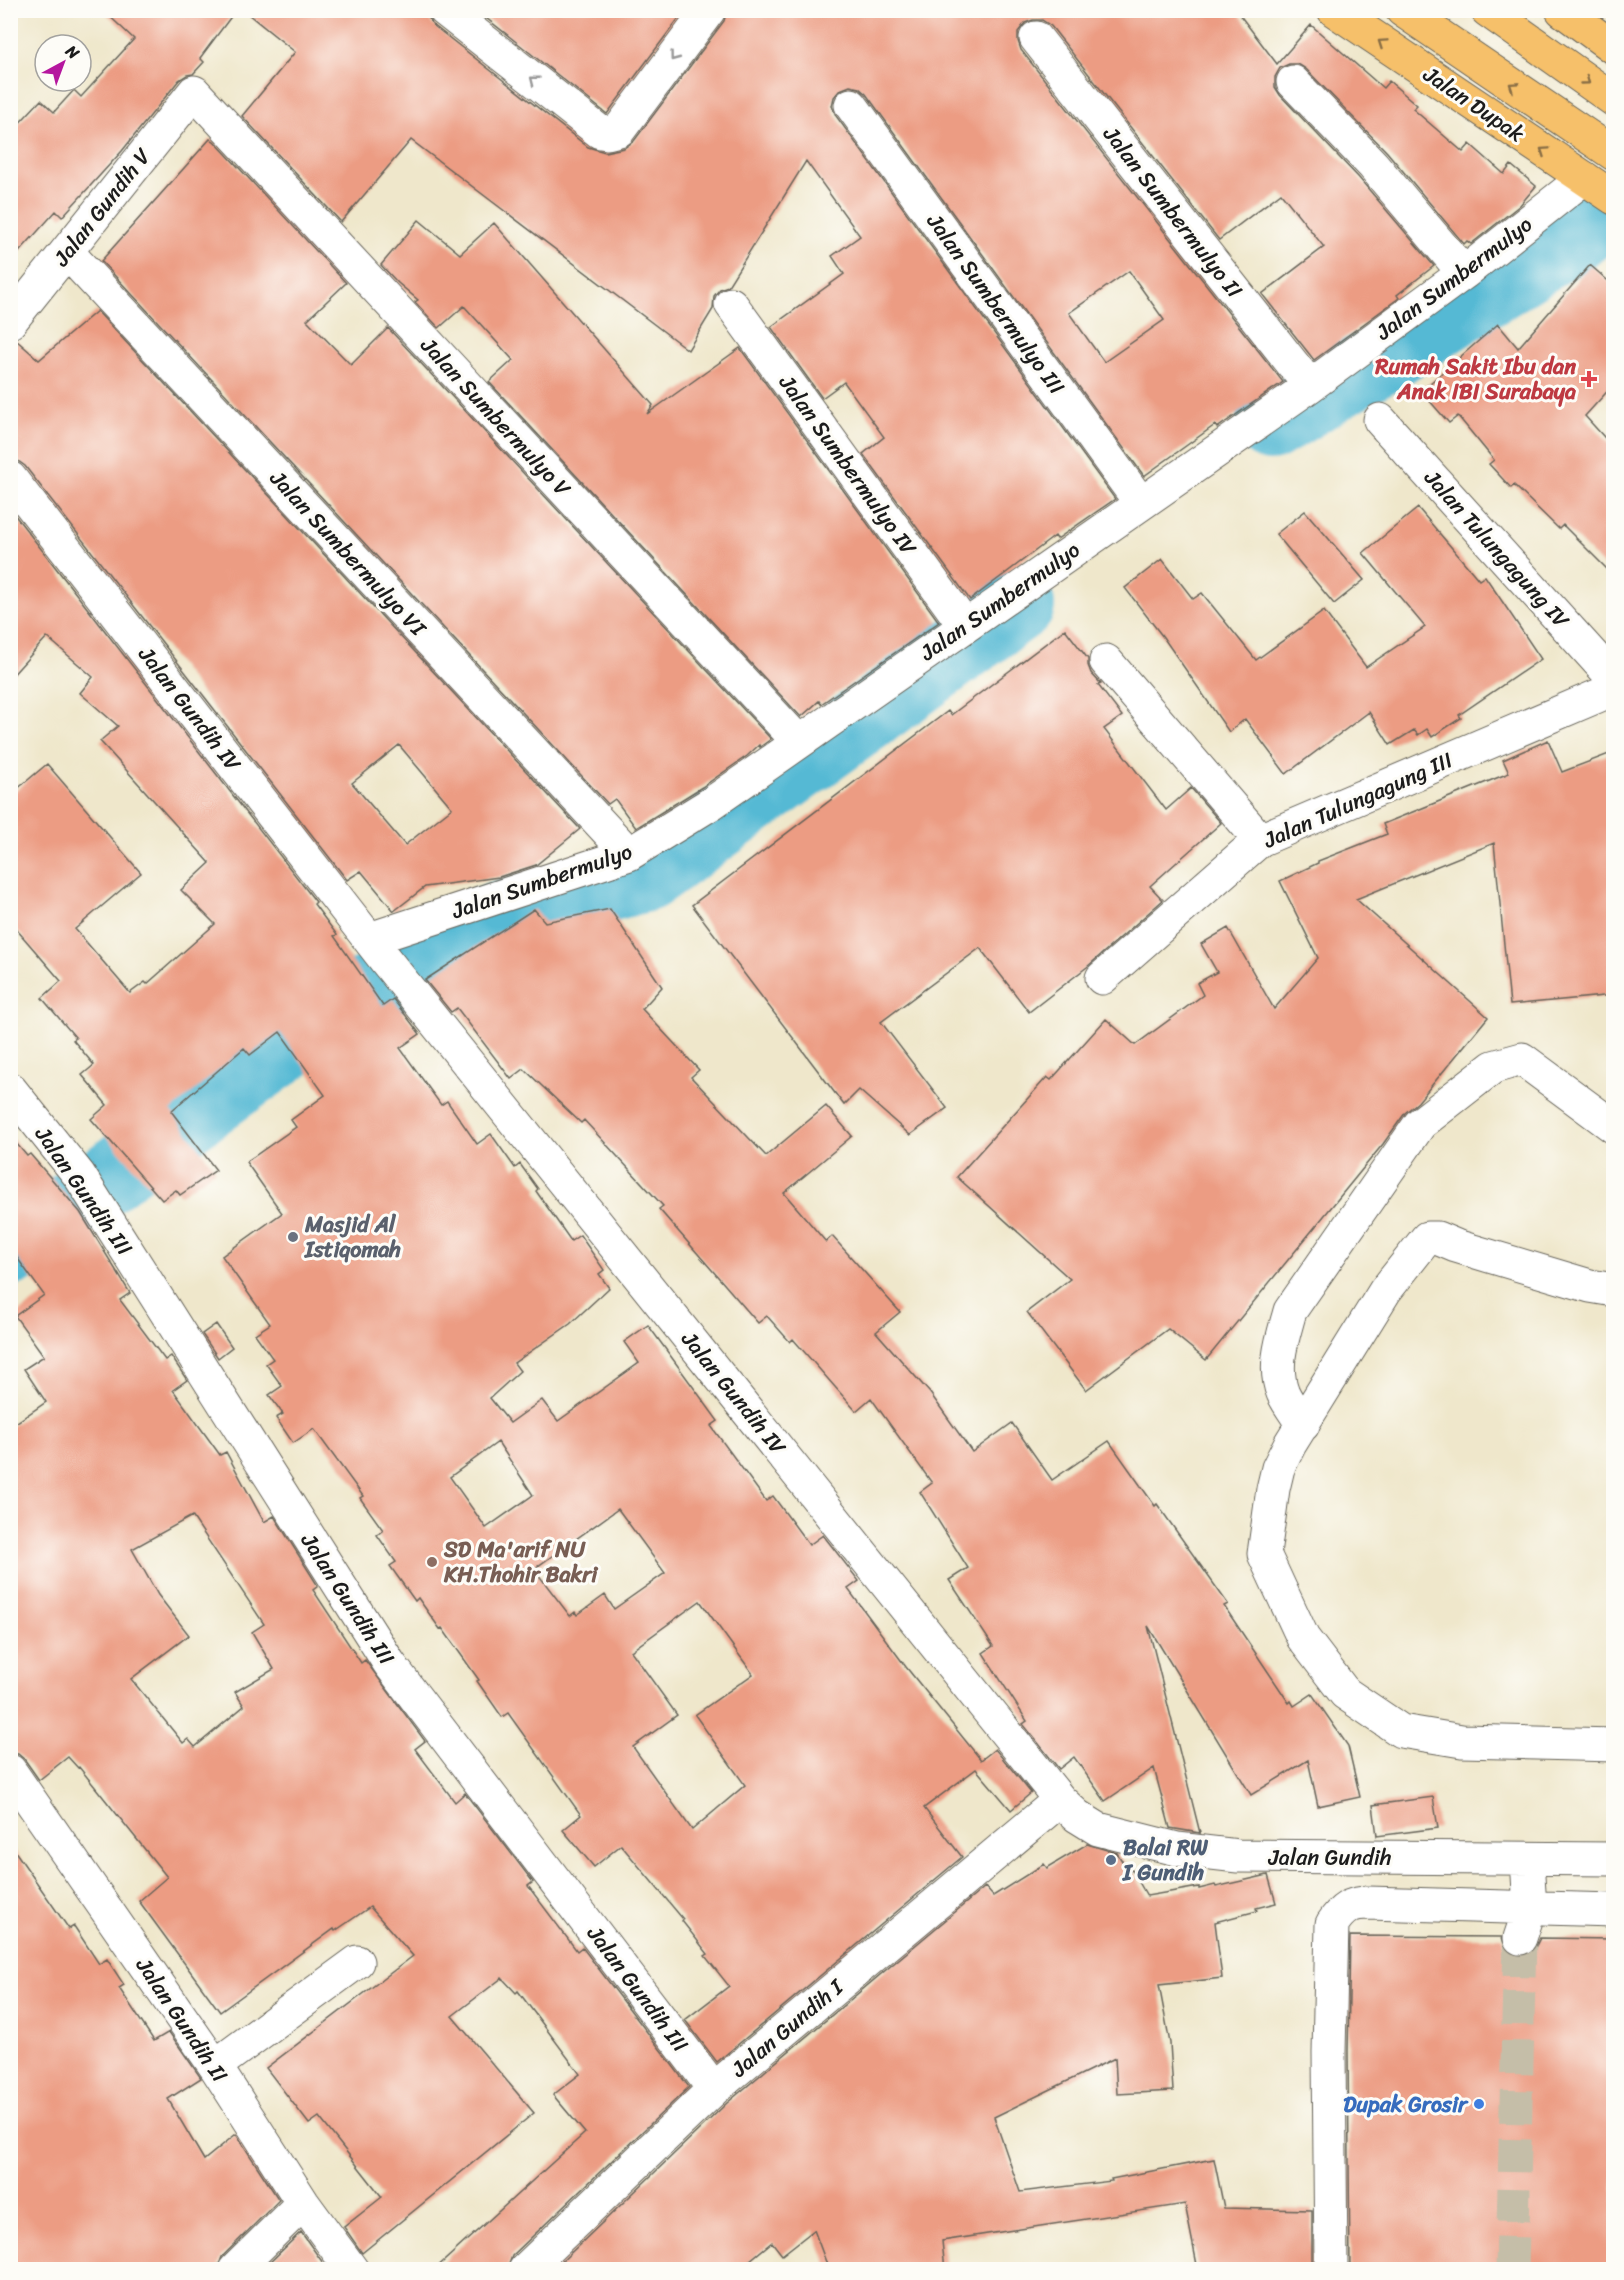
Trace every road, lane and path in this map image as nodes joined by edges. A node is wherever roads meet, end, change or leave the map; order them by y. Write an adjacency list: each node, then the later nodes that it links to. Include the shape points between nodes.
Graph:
1 (445, 10): 2 (street, one-way to 1, via 619,129 607,133 600,132)
2 (709, 10)
3 (1334, 10): 14 (main road, Jalan Dupak, one-way to 3)
4 (1402, 10): 13 (main road, one-way to 4)
5 (1487, 10): 11 (main road, one-way to 11)
6 (1562, 10): 8 (main road)
7 (1036, 38): 19 (street, Jalan Sumbermulyo II)
8 (1614, 48)
9 (1293, 82): 16 (street, via 1373,165)
10 (194, 92): 15 (street, Jalan Gundih V); 27 (street, Jalan Sumbermulyo V)
11 (1614, 100)
12 (851, 105): 22 (street, Jalan Sumbermulyo III)
13 (1614, 154)
14 (1597, 186): 16 (street, Jalan Sumbermulyo)
15 (67, 252): 18 (street, Jalan Gundih V); 29 (street, Jalan Sumbermulyo VI)
16 (1464, 273): 19 (street, Jalan Sumbermulyo)
17 (731, 304): 23 (street, Jalan Sumbermulyo IV)
18 (10, 322)
19 (1310, 386): 22 (street, Jalan Sumbermulyo)
20 (1380, 420): 25 (street, Jalan Tulungagung IV)
21 (10, 478): 30 (street, Jalan Gundih IV)
22 (1140, 502): 23 (street, Jalan Sumbermulyo)
23 (964, 626): 27 (street, Jalan Sumbermulyo)
24 (1106, 661): 28 (street)
25 (1614, 679)
26 (1614, 689): 28 (street, Jalan Tulungagung III)
27 (798, 741): 29 (street, Jalan Sumbermulyo, via 712,803)
28 (1260, 840): 31 (street, Jalan Tulungagung III)
29 (629, 854): 30 (street, Jalan Sumbermulyo)
30 (378, 950): 38 (street, Jalan Gundih IV)
31 (1102, 978)
32 (10, 1089): 45 (street, Jalan Gundih III, via 79,1175 389,1663)
33 (1614, 1127): 35 (street, via 1522,1059 1493,1067 1420,1124 1290,1311 1280,1345 1278,1376 1284,1395)
34 (1614, 1290): 35 (street, via 1437,1238 1426,1239 1385,1291)
35 (1303, 1425): 36 (street, via 1278,1468 1264,1554 1303,1638 1345,1693 1401,1731 1462,1741)
36 (1614, 1745)
37 (10, 1771): 44 (street, Jalan Gundih II)
38 (1060, 1800): 39 (street, Jalan Gundih, via 1098,1829 1177,1849 1238,1856); 45 (street, Jalan Gundih I)
39 (1527, 1858): 40 (street, Jalan Gundih); 42 (street)
40 (1614, 1859)
41 (1614, 1910): 42 (street)
42 (1525, 1923): 50 (street, via 1360,1903 1341,1910 1332,1924)
43 (357, 1962): 44 (street)
44 (215, 2066): 46 (street, Jalan Gundih II)
45 (714, 2089): 49 (street, Jalan Gundih I)
46 (303, 2203): 47 (street); 48 (street, Jalan Gundih II)
47 (235, 2270)
48 (352, 2270)
49 (525, 2270)
50 (1331, 2270)

